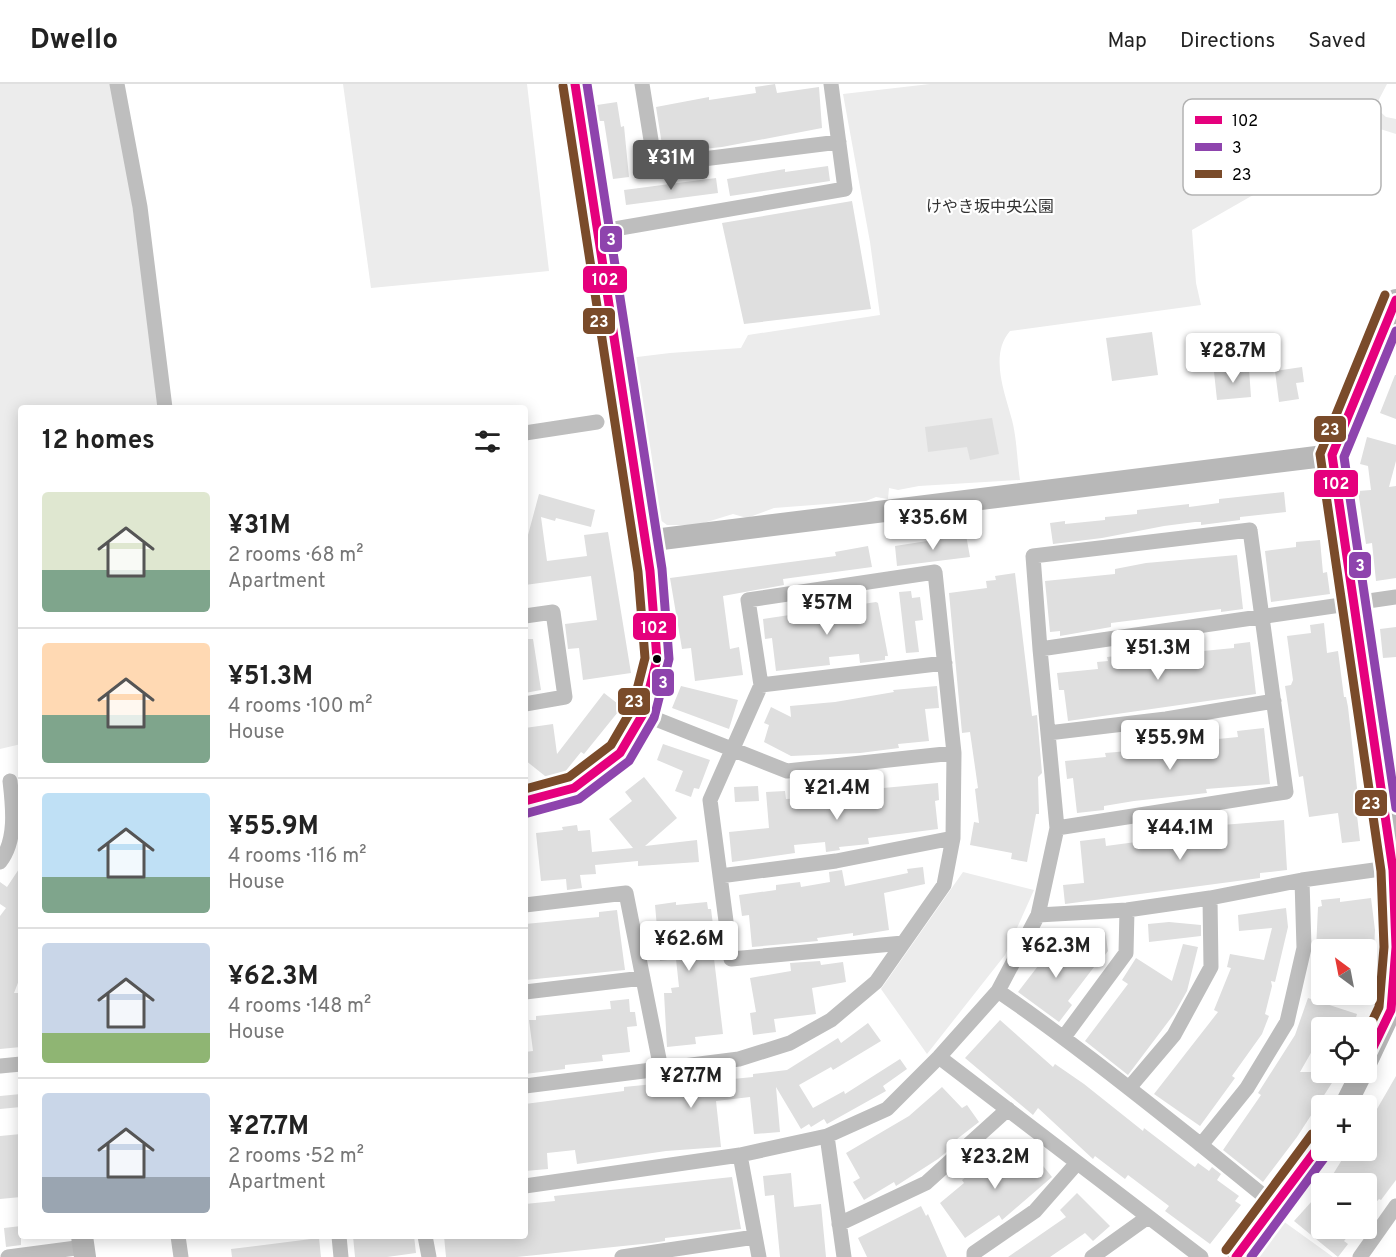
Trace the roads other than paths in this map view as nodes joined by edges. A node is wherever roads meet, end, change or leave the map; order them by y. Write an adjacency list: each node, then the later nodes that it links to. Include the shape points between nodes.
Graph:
1 (117, 84): 8 (street, via 140,207)
2 (575, 84): 6 (street)
3 (642, 84): 5 (street, via 655,165)
4 (831, 84): 5 (street)
5 (839, 142): 6 (street, via 845,189)
6 (597, 232): 12 (street)
7 (1396, 300): 11 (street)
8 (165, 405)
9 (597, 422): 10 (street)
10 (528, 433)
11 (1332, 455): 12 (street); 14 (street)
12 (645, 542): 22 (street, via 657,659)
13 (1396, 597): 14 (street)
14 (1354, 603): 16 (street); 31 (street)
15 (528, 616): 21 (street, via 553,612 565,697)
16 (1262, 616): 17 (street); 17 (street, via 1250,530 1033,556); 20 (street)
17 (1040, 649): 23 (street)
18 (945, 663): 19 (street); 19 (street, via 935,572 748,600); 25 (street)
19 (761, 685): 24 (street)
20 (1274, 701): 23 (street); 28 (street, via 1286,792)
21 (528, 703)
22 (644, 714): 24 (street); 27 (street, via 620,753 574,788)
23 (1048, 733): 28 (street)
24 (732, 749): 25 (street, via 787,771); 32 (street, via 710,800)
25 (954, 753): 29 (street)
26 (10, 781): 30 (street, via 14,817 6,854)
27 (528, 800)
28 (1056, 828): 37 (street)
29 (953, 838): 32 (street, via 836,861); 38 (street, via 944,885)
30 (0, 862)
31 (1394, 867): 33 (street); 43 (street, via 1396,947 1391,1010)
32 (720, 876): 38 (street, via 731,959)
33 (1302, 880): 34 (street); 52 (street, via 1304,948 1287,1022 1247,1088)
34 (1210, 898): 36 (street); 49 (street, via 1211,967 1174,1035)
35 (528, 905): 39 (street, via 626,893)
36 (1127, 910): 37 (street); 42 (street, via 1126,953)
37 (1038, 915): 40 (street)
38 (903, 943): 47 (street, via 876,982 831,1020 790,1043 739,1059)
39 (643, 978): 41 (street); 47 (street)
40 (998, 991): 42 (street); 44 (street)
41 (528, 992)
42 (1064, 1036): 49 (street)
43 (1377, 1040)
44 (939, 1057): 50 (street); 51 (street, via 887,1109)
45 (18, 1064): 46 (street)
46 (0, 1066)
47 (661, 1069): 48 (street)
48 (528, 1086)
49 (1129, 1088): 52 (street)
50 (1008, 1109): 55 (street); 60 (street, via 926,1183)
51 (827, 1136): 53 (street); 60 (street)
52 (1201, 1145): 57 (street)
53 (740, 1155): 56 (street); 61 (street)
54 (1311, 1156): 57 (street)
55 (1077, 1163): 59 (street); 73 (street, via 1035,1211 974,1253)
56 (528, 1186)
57 (1275, 1204): 76 (street)
58 (1396, 1206): 77 (street)
59 (1148, 1217): 74 (street); 75 (street)
60 (839, 1224): 72 (street)
61 (755, 1237): 70 (street); 71 (street)
62 (178, 1239): 67 (street)
63 (339, 1239): 68 (street)
64 (426, 1239): 69 (street)
65 (84, 1247): 66 (street)
66 (8, 1257)
67 (181, 1257)
68 (341, 1257)
69 (429, 1257)
70 (622, 1257)
71 (759, 1257)
72 (844, 1257)
73 (974, 1257)
74 (1092, 1257)
75 (1201, 1257)
76 (1236, 1257)
77 (1360, 1257)

